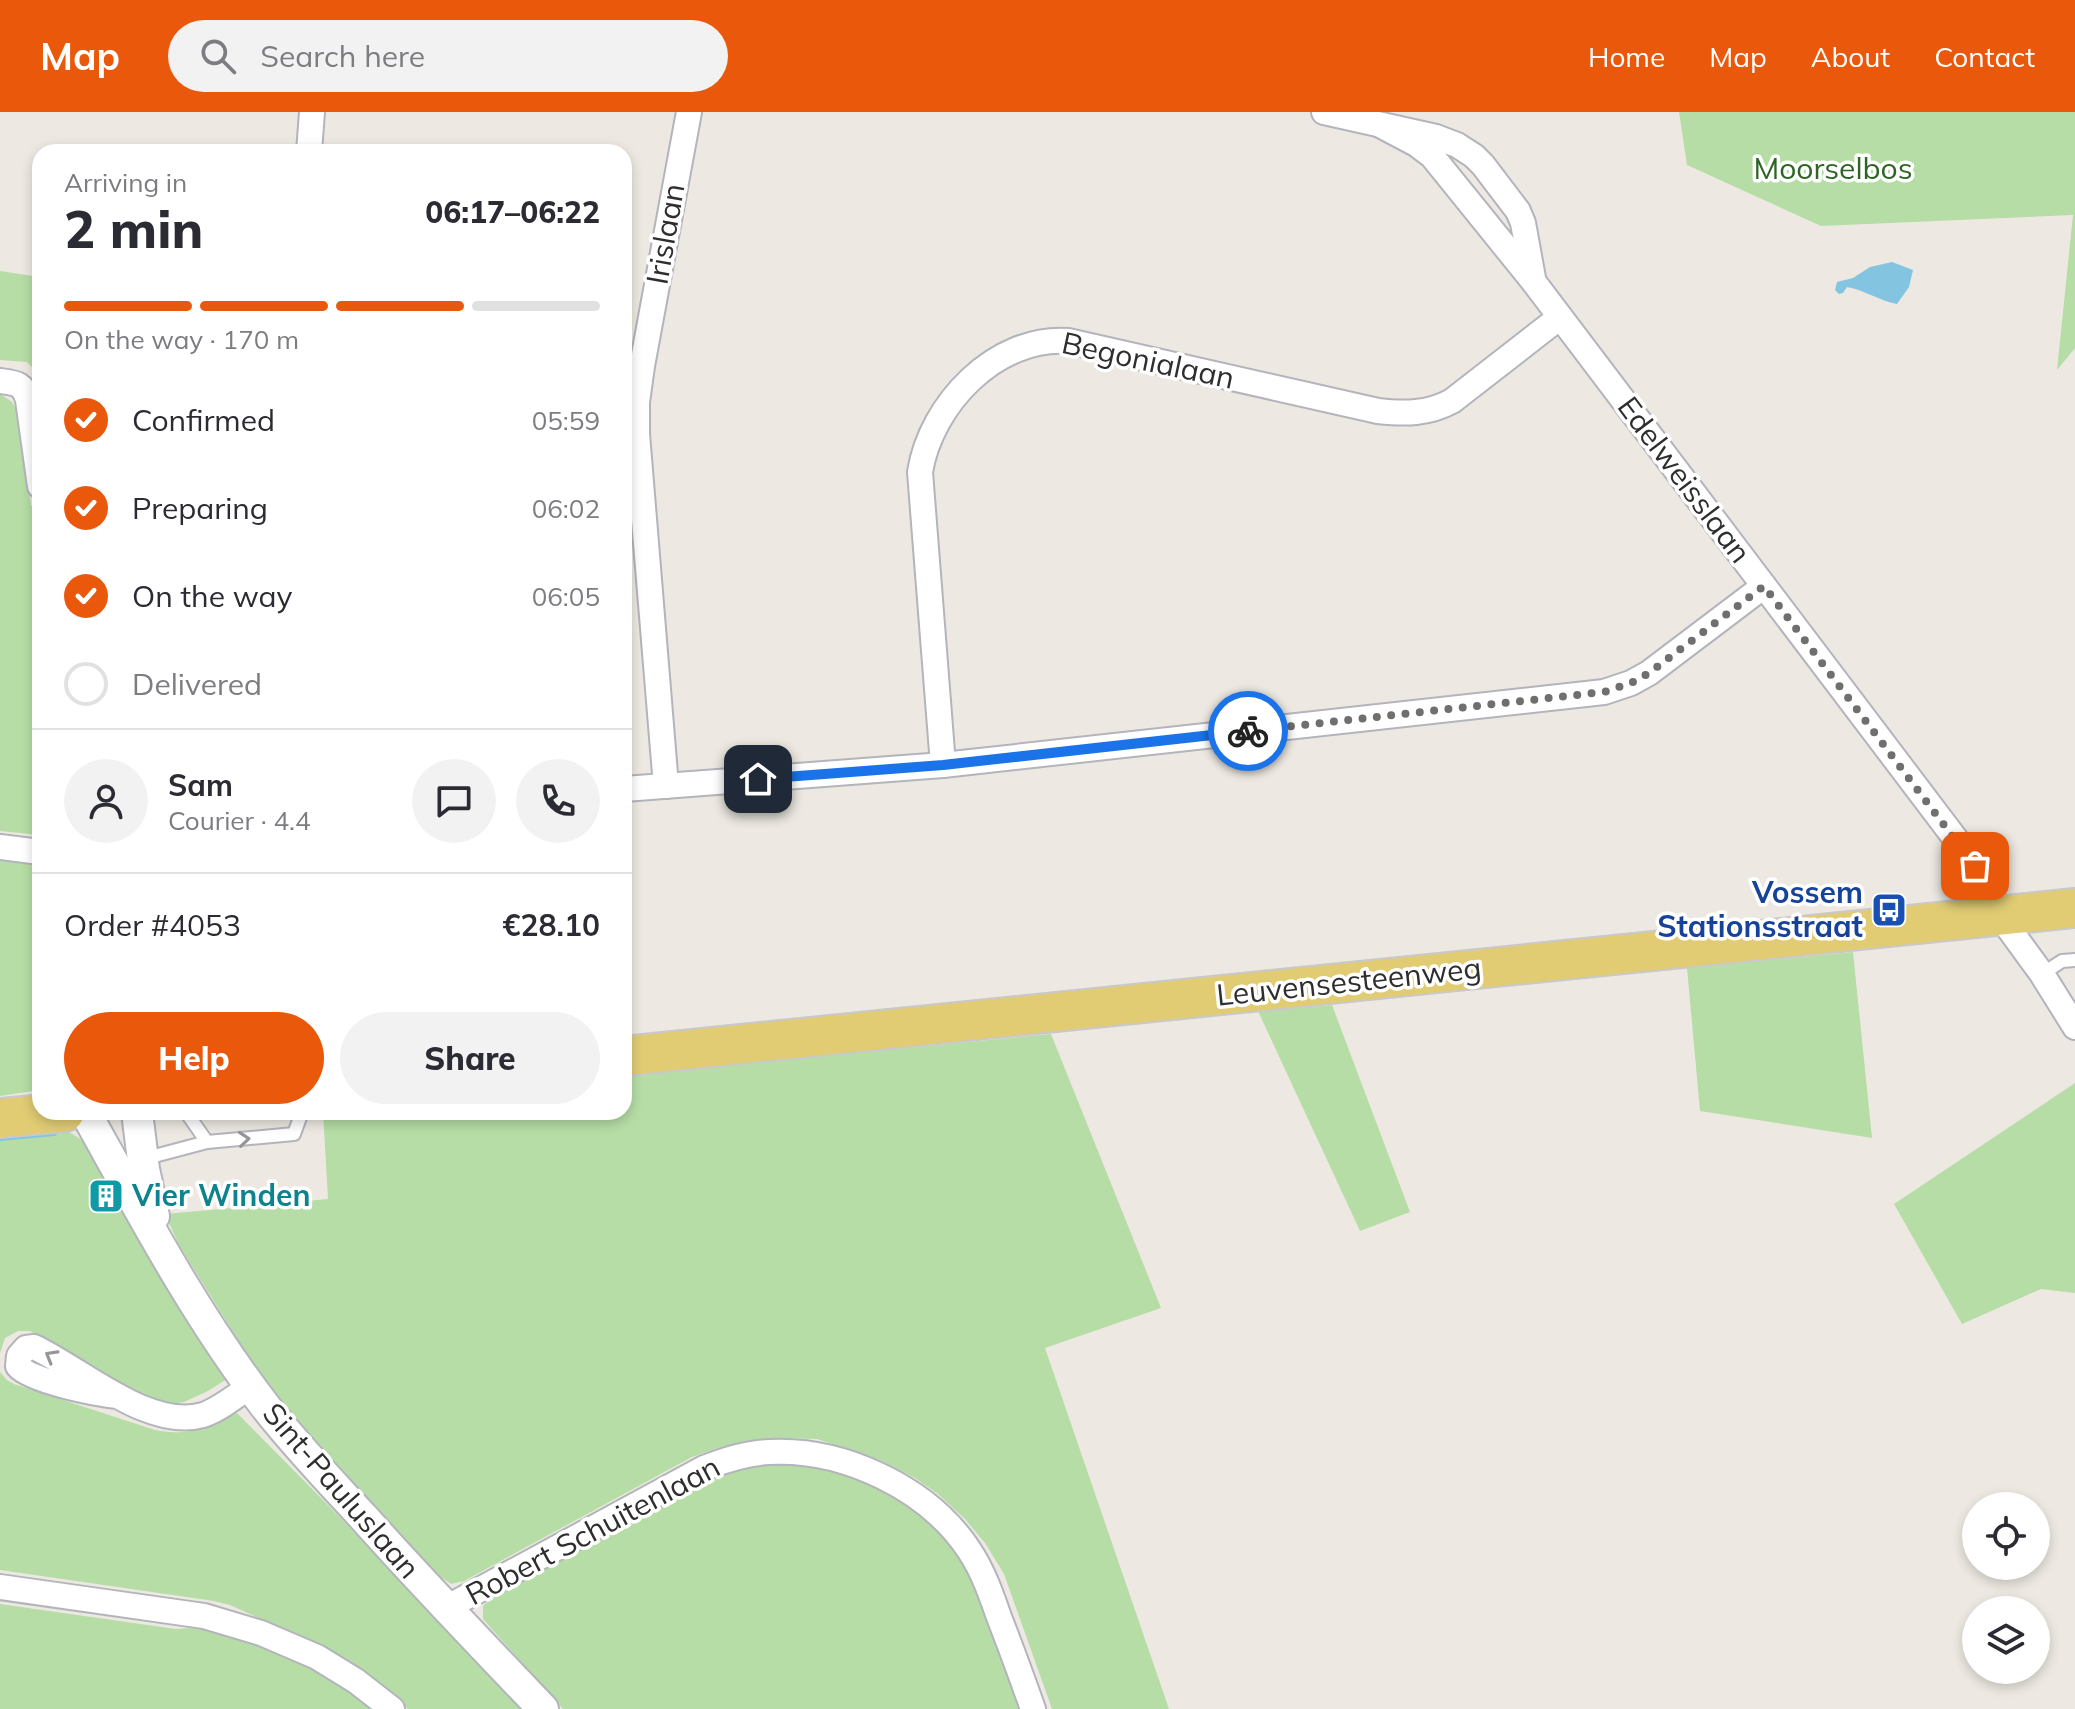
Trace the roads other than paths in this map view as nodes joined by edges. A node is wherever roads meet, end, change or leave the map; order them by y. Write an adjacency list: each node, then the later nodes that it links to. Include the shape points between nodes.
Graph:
1 (312, 112): 5 (street)
2 (689, 112): 16 (street, Irislaan, via 637,402)
3 (1324, 112): 4 (street, Edelweisslaan)
4 (1380, 125): 6 (street, Edelweisslaan, via 1446,140); 7 (street, Edelweisslaan, via 1425,150)
5 (310, 144)
6 (1483, 165): 7 (street, via 1464,167); 8 (street, Edelweisslaan)
7 (1457, 186): 9 (street, Edelweisslaan)
8 (1514, 205): 9 (street, via 1505,223); 10 (street, Edelweisslaan, via 1523,223)
9 (1485, 221): 10 (street, Edelweisslaan)
10 (1533, 281): 11 (street, Edelweisslaan)
11 (1560, 317): 14 (street, Edelweisslaan); 15 (street, Begonialaan, via 1452,401 1418,412 1378,411 1068,341 1035,343 981,371 942,414 920,472)
12 (0, 381): 13 (street, via 24,390)
13 (32, 429)
14 (1764, 586): 15 (street, via 1649,673 1604,692); 21 (street, Edelweisslaan, via 1970,858)
15 (943, 765): 16 (street)
16 (666, 786): 17 (street)
17 (632, 788)
18 (0, 847): 19 (street)
19 (32, 851)
20 (2075, 908): 21 (main road, Leuvensesteenweg)
21 (1999, 915): 23 (street, Edelweisslaan); 25 (main road, Leuvensesteenweg)
22 (2075, 960): 23 (lane, via 2062,961)
23 (2042, 974): 24 (street, Edelweisslaan)
24 (2075, 1027)
25 (632, 1055)
26 (32, 1115): 27 (main road)
27 (0, 1118)
28 (89, 1120): 34 (street, Sint-Pauluslaan)
29 (138, 1120): 33 (street, Sint-Pauluslaan)
30 (192, 1120): 32 (lane)
31 (299, 1120): 32 (lane, one-way to 31, via 294,1134)
32 (207, 1142): 33 (lane)
33 (143, 1159): 34 (street, Sint-Pauluslaan)
34 (164, 1253): 35 (street, Sint-Pauluslaan)
35 (250, 1386): 36 (street, via 215,1410 178,1418); 38 (street, Sint-Pauluslaan)
36 (118, 1396)
37 (0, 1587): 39 (street, via 204,1616 261,1633 317,1657)
38 (446, 1608): 40 (street, Sint-Pauluslaan); 41 (street, Robert Schuitenlaan, via 704,1468 748,1454 816,1454 878,1475 915,1495 952,1527 983,1574)
39 (392, 1709)
40 (543, 1709)
41 (1033, 1709)

